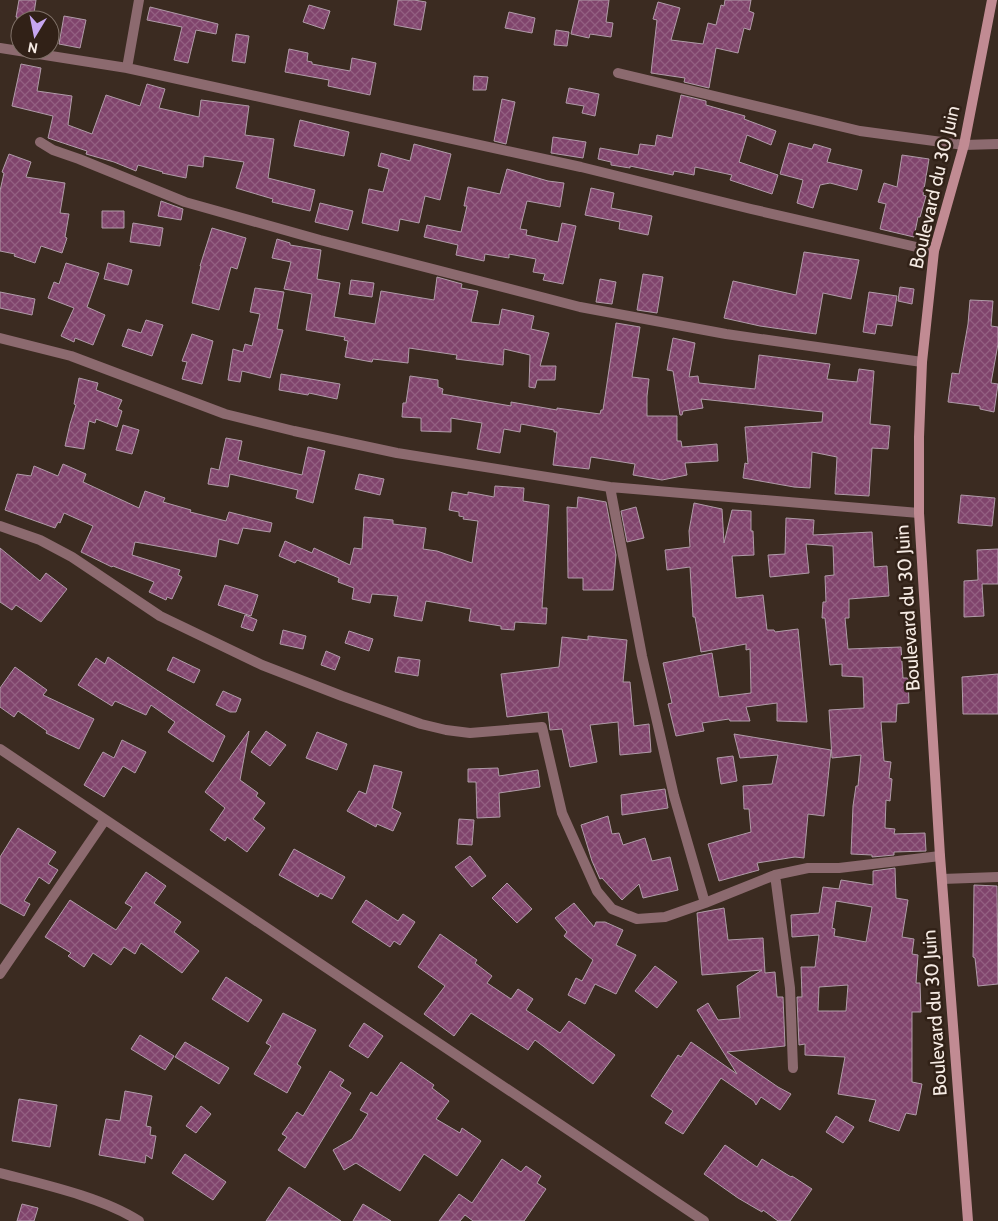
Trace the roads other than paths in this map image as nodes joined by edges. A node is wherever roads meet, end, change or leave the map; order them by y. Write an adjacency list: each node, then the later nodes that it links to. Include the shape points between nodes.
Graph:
1 (139, 0): 4 (street)
2 (992, 0): 8 (street, Boulevard du 30 Juin)
3 (0, 48): 4 (street)
4 (127, 68): 9 (street, via 581,167)
5 (618, 73): 8 (street, via 860,131)
6 (40, 142): 11 (street, via 185,202 580,307 726,334)
7 (998, 144): 8 (street)
8 (964, 145): 9 (street, Boulevard du 30 Juin)
9 (934, 251): 11 (street, Boulevard du 30 Juin)
10 (0, 338): 12 (street, via 71,356 225,414 294,431 397,453)
11 (922, 362): 13 (street, Boulevard du 30 Juin)
12 (610, 487): 13 (street); 21 (street, via 642,656 672,787)
13 (919, 513): 17 (street, Boulevard du 30 Juin)
14 (0, 526): 21 (street, via 40,540 72,557 160,616 262,665 342,696 446,730 470,733 542,727 562,813 597,891 612,909 637,919 665,917)
15 (0, 749): 16 (street)
16 (104, 820): 22 (street); 26 (street)
17 (940, 856): 18 (street, via 839,868 808,868); 20 (street, Boulevard du 30 Juin)
18 (775, 875): 21 (street); 23 (street, via 790,988)
19 (998, 877): 20 (street)
20 (942, 879): 27 (street, Boulevard du 30 Juin)
21 (705, 903)
22 (0, 974)
23 (793, 1068)
24 (0, 1174): 25 (street, via 96,1201)
25 (139, 1221)
26 (704, 1221)
27 (968, 1221)

